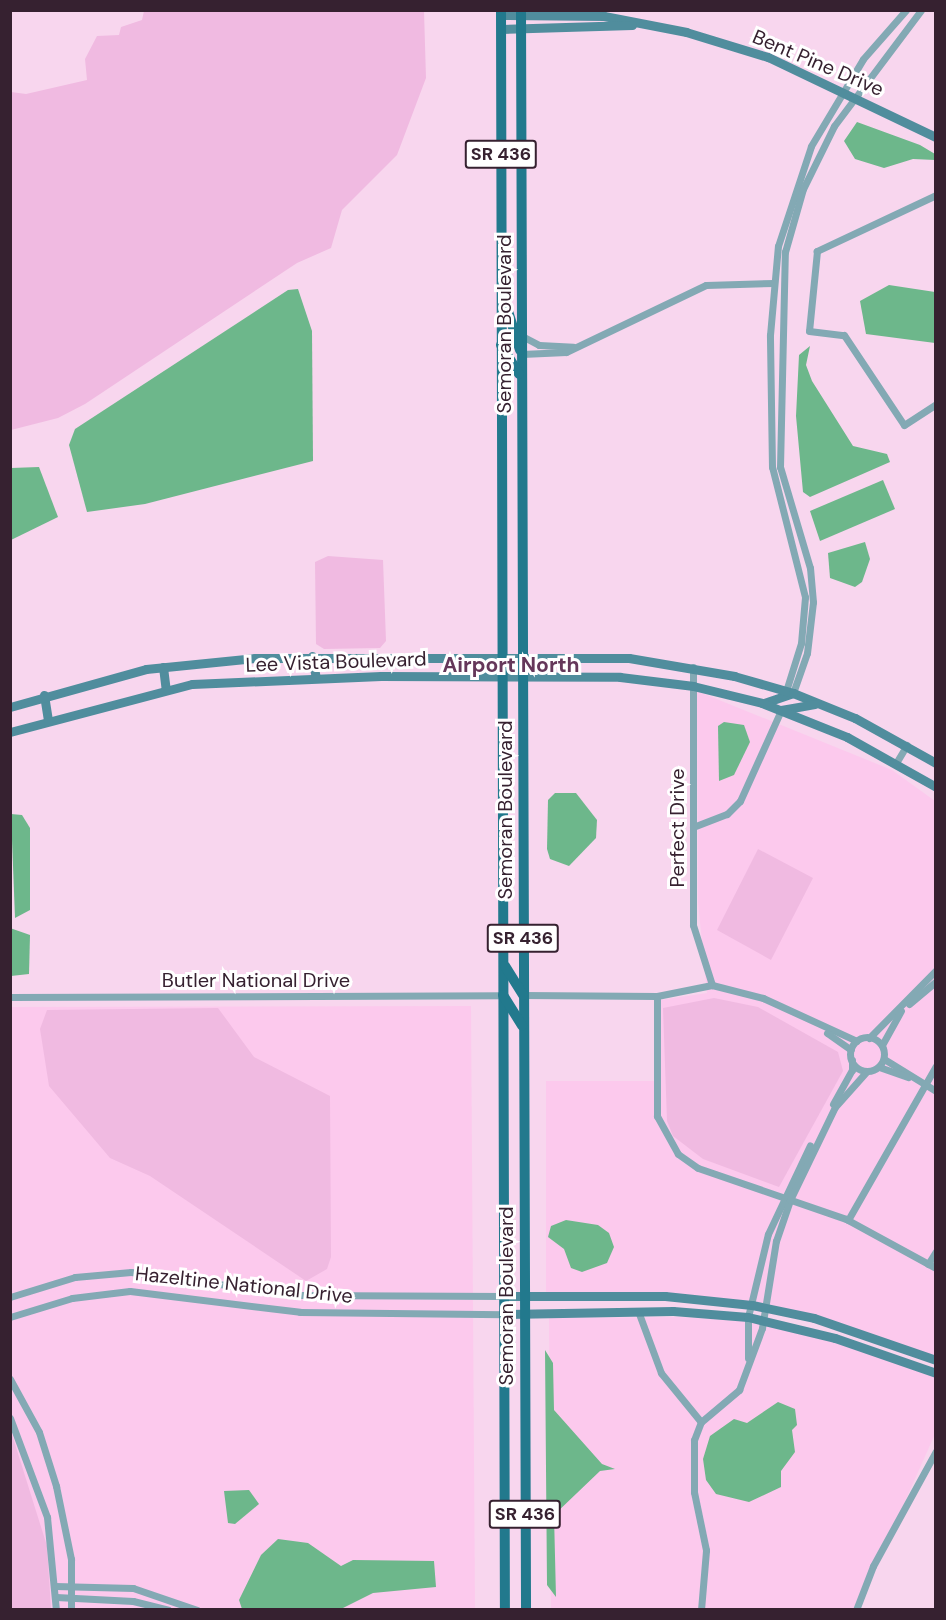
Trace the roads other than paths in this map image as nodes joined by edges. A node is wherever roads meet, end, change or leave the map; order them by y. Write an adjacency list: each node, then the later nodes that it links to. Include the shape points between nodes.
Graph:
1 (906, 10): 8 (street)
2 (921, 10): 9 (street)
3 (501, 13): 4 (street, Bent Pine Drive); 6 (main road, Semoran Boulevard / SR 436)
4 (521, 13): 5 (street, Bent Pine Drive, via 604,16); 7 (main road, Semoran Boulevard / SR 436)
5 (647, 24): 7 (street, Bent Pine Drive); 8 (street, Bent Pine Drive, via 768,57)
6 (501, 29): 7 (street, Bent Pine Drive); 12 (main road, Semoran Boulevard / SR 436)
7 (521, 29): 14 (main road, Semoran Boulevard / SR 436)
8 (842, 92): 9 (street, Bent Pine Drive); 13 (street, via 811,146 788,206)
9 (852, 96): 10 (street, Bent Pine Drive); 13 (street, via 803,189)
10 (936, 137)
11 (936, 195): 19 (street, via 817,251 808,332 844,335 904,425)
12 (502, 278): 15 (main road, Semoran Boulevard / SR 436); 17 (main road, via 510,328)
13 (776, 283): 16 (street, via 706,285 678,294 625,328); 30 (street, via 780,467 810,568 813,602 807,653)
14 (522, 335): 16 (street, via 539,345); 17 (main road, Semoran Boulevard / SR 436)
15 (501, 345): 18 (main road, via 512,357); 20 (main road, Semoran Boulevard / SR 436)
16 (573, 347): 17 (street)
17 (522, 354): 18 (main road, Semoran Boulevard / SR 436)
18 (522, 389): 21 (main road, Semoran Boulevard / SR 436)
19 (936, 404)
20 (502, 655): 21 (street, Lee Vista Boulevard); 22 (street, Lee Vista Boulevard); 26 (main road, Semoran Boulevard / SR 436)
21 (522, 655): 24 (street, Lee Vista Boulevard, via 629,658); 25 (main road, Semoran Boulevard / SR 436)
22 (312, 656): 23 (street, Lee Vista Boulevard); 27 (street)
23 (163, 667): 29 (street); 31 (street, Lee Vista Boulevard)
24 (693, 667): 28 (street, Perfect Drive); 30 (street, Lee Vista Boulevard)
25 (523, 675): 26 (street, Lee Vista Boulevard); 28 (street, Lee Vista Boulevard); 48 (main road, Semoran Boulevard / SR 436)
26 (502, 676): 27 (street, Lee Vista Boulevard); 43 (main road, Semoran Boulevard / SR 436)
27 (316, 678): 29 (street, Lee Vista Boulevard)
28 (693, 686): 32 (street, Lee Vista Boulevard); 42 (street, Perfect Drive)
29 (166, 690): 36 (street, Lee Vista Boulevard)
30 (789, 692): 32 (street); 33 (street, Lee Vista Boulevard)
31 (44, 695): 34 (street, Lee Vista Boulevard); 36 (street)
32 (762, 703): 35 (street, Lee Vista Boulevard)
33 (822, 705): 35 (street); 38 (street, Lee Vista Boulevard)
34 (10, 706)
35 (781, 710): 39 (street, Lee Vista Boulevard); 42 (street, via 740,801 727,814)
36 (48, 720): 37 (street, Lee Vista Boulevard)
37 (10, 732)
38 (907, 745): 39 (street); 40 (street, Lee Vista Boulevard)
39 (896, 763): 41 (street, Lee Vista Boulevard)
40 (936, 763)
41 (936, 787)
42 (693, 827): 46 (street, Perfect Drive, via 693,925)
43 (503, 960): 47 (main road, Semoran Boulevard / SR 436); 48 (main road)
44 (936, 970): 53 (street)
45 (936, 981): 55 (street, via 899,1013)
46 (712, 985): 49 (street); 52 (street, via 763,998)
47 (503, 995): 50 (street, Butler National Drive); 51 (main road); 71 (main road, Semoran Boulevard / SR 436)
48 (523, 995): 49 (street); 51 (main road, Semoran Boulevard / SR 436)
49 (657, 996): 65 (street, via 656,1101 666,1139 698,1167)
50 (10, 997)
51 (523, 1028): 72 (main road, Semoran Boulevard / SR 436)
52 (825, 1031): 54 (street); 56 (street)
53 (869, 1038): 54 (street); 55 (street)
54 (857, 1041): 56 (street)
55 (882, 1045): 57 (street)
56 (851, 1050): 58 (street)
57 (884, 1059): 60 (street); 62 (street)
58 (852, 1060): 61 (street); 65 (street, via 852,1070)
59 (936, 1066): 63 (street)
60 (879, 1067): 61 (street); 62 (street)
61 (867, 1071): 66 (street, via 835,1107)
62 (911, 1077): 63 (street)
63 (925, 1085): 64 (street); 67 (street, via 918,1089)
64 (936, 1091)
65 (782, 1197): 66 (street); 74 (street)
66 (790, 1200): 67 (street); 75 (street)
67 (848, 1220): 69 (street)
68 (936, 1251): 69 (street)
69 (928, 1264): 70 (street)
70 (936, 1268)
71 (504, 1296): 72 (street, Hazeltine National Drive); 73 (street, Hazeltine National Drive, via 306,1295 131,1272 75,1277); 78 (main road, Semoran Boulevard / SR 436)
72 (524, 1296): 74 (street, Hazeltine National Drive, via 665,1296); 77 (main road, Semoran Boulevard / SR 436)
73 (10, 1297)
74 (752, 1305): 75 (street, Hazeltine National Drive); 79 (street)
75 (763, 1307): 81 (street); 82 (street, Hazeltine National Drive, via 825,1322)
76 (638, 1311): 77 (street, Hazeltine National Drive); 79 (street, Hazeltine National Drive); 87 (street, via 661,1373)
77 (524, 1312): 78 (street, Hazeltine National Drive); 98 (main road, Semoran Boulevard / SR 436)
78 (504, 1314): 80 (street, Hazeltine National Drive, via 300,1312 130,1291 72,1298); 97 (main road, Semoran Boulevard / SR 436)
79 (748, 1317): 81 (street, Hazeltine National Drive); 83 (street)
80 (12, 1318)
81 (762, 1319): 83 (street); 84 (street, Hazeltine National Drive, via 836,1338)
82 (936, 1360)
83 (748, 1364): 87 (street, via 731,1401)
84 (936, 1373)
85 (10, 1379): 89 (street, via 53,1472)
86 (10, 1418): 90 (street, via 42,1496)
87 (701, 1422): 99 (street, via 691,1456 706,1550)
88 (936, 1451): 100 (street, via 873,1566)
89 (72, 1585): 90 (street); 92 (street); 96 (street, via 133,1588)
90 (55, 1586): 91 (street)
91 (56, 1597): 92 (street); 93 (street)
92 (72, 1599): 94 (street); 95 (street)
93 (56, 1610)
94 (71, 1610)
95 (168, 1610)
96 (197, 1610)
97 (505, 1610)
98 (526, 1610)
99 (700, 1610)
100 (856, 1610)

